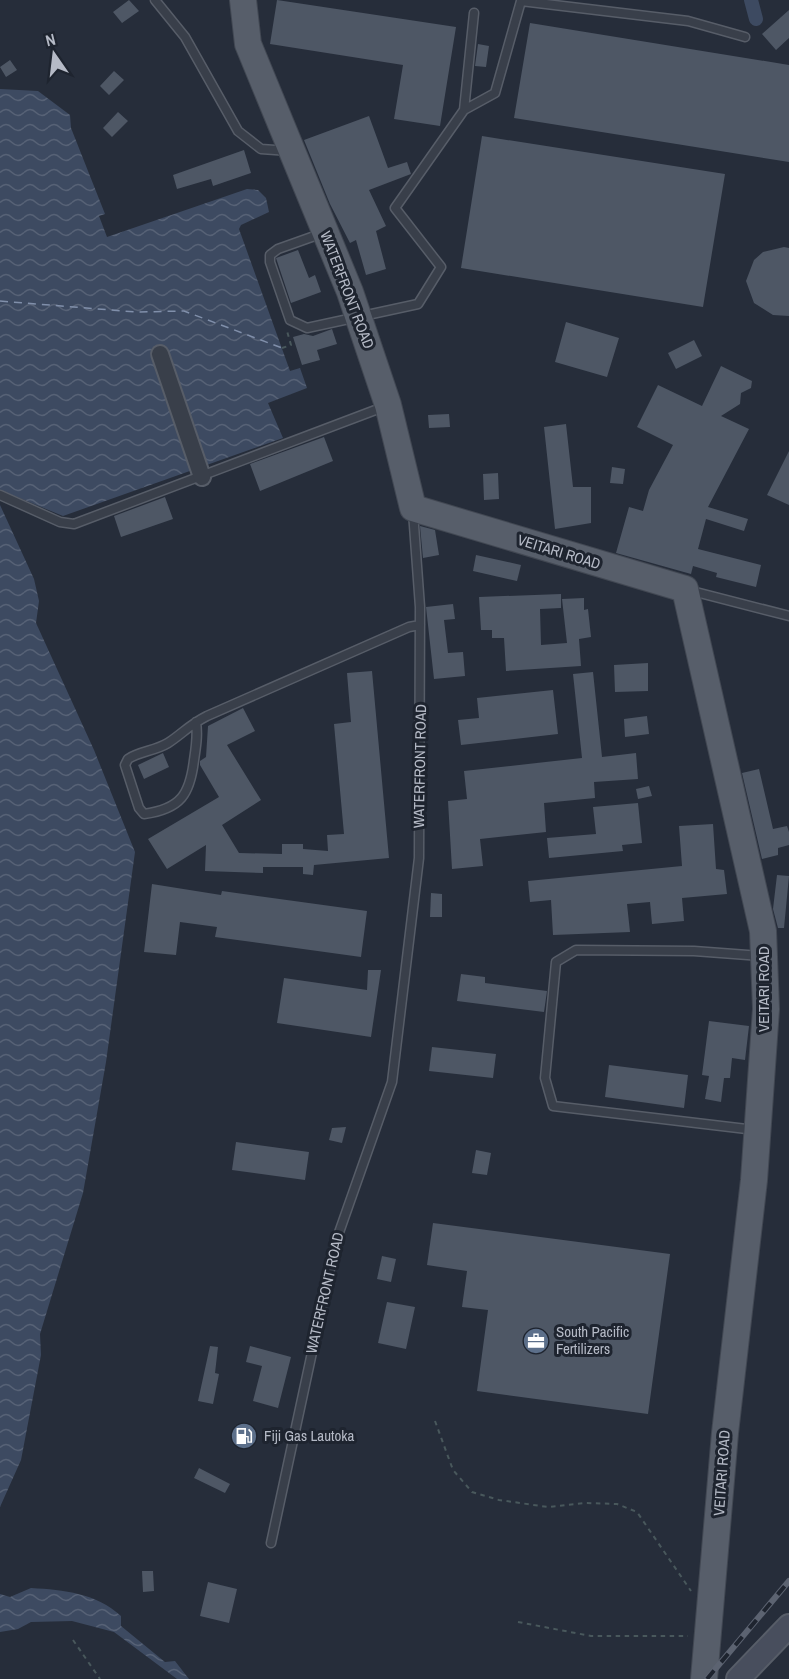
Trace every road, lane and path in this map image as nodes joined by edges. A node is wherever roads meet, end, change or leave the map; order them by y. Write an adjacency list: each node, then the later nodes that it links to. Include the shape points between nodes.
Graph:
1 (155, 0): 6 (lane, via 185,37 238,131 261,149)
2 (243, 0): 6 (main road, WATERFRONT ROAD, via 248,44)
3 (474, 13): 5 (lane)
4 (745, 37): 5 (lane, via 688,21 521,1 495,93)
5 (464, 110): 8 (lane, via 395,208 441,267 418,304)
6 (292, 152): 7 (main road, WATERFRONT ROAD)
7 (325, 233): 8 (main road, WATERFRONT ROAD); 9 (lane, via 270,255)
8 (358, 316): 9 (lane, via 307,328); 12 (main road, WATERFRONT ROAD)
9 (291, 320): 10 (path, via 286,326 291,345)
10 (282, 348)
11 (160, 354): 13 (street)
12 (388, 405): 13 (lane); 15 (main road, WATERFRONT ROAD)
13 (202, 477): 14 (lane, via 74,524 60,522)
14 (0, 495)
15 (413, 508): 16 (main road, VEITARI ROAD); 18 (lane, WATERFRONT ROAD)
16 (685, 589): 17 (lane); 20 (main road, VEITARI ROAD, via 763,931)
17 (789, 616)
18 (420, 625): 19 (lane); 23 (lane, WATERFRONT ROAD, via 419,858 392,1082 336,1241)
19 (196, 722): 19 (lane, via 191,786 177,802 144,814 125,765 128,759 167,744)
20 (764, 956): 21 (main road, VEITARI ROAD, via 766,1009); 21 (lane, via 576,950 556,962 545,1078 553,1106)
21 (757, 1130): 26 (main road, VEITARI ROAD)
22 (435, 1421): 26 (path, via 453,1470 472,1492 548,1507 617,1504 637,1512 671,1558)
23 (271, 1543)
24 (518, 1622): 26 (path, via 591,1636)
25 (789, 1626): 30 (street)
26 (709, 1628): 29 (main road, VEITARI ROAD)
27 (73, 1640): 28 (path)
28 (100, 1679)
29 (704, 1679)
30 (738, 1679)

